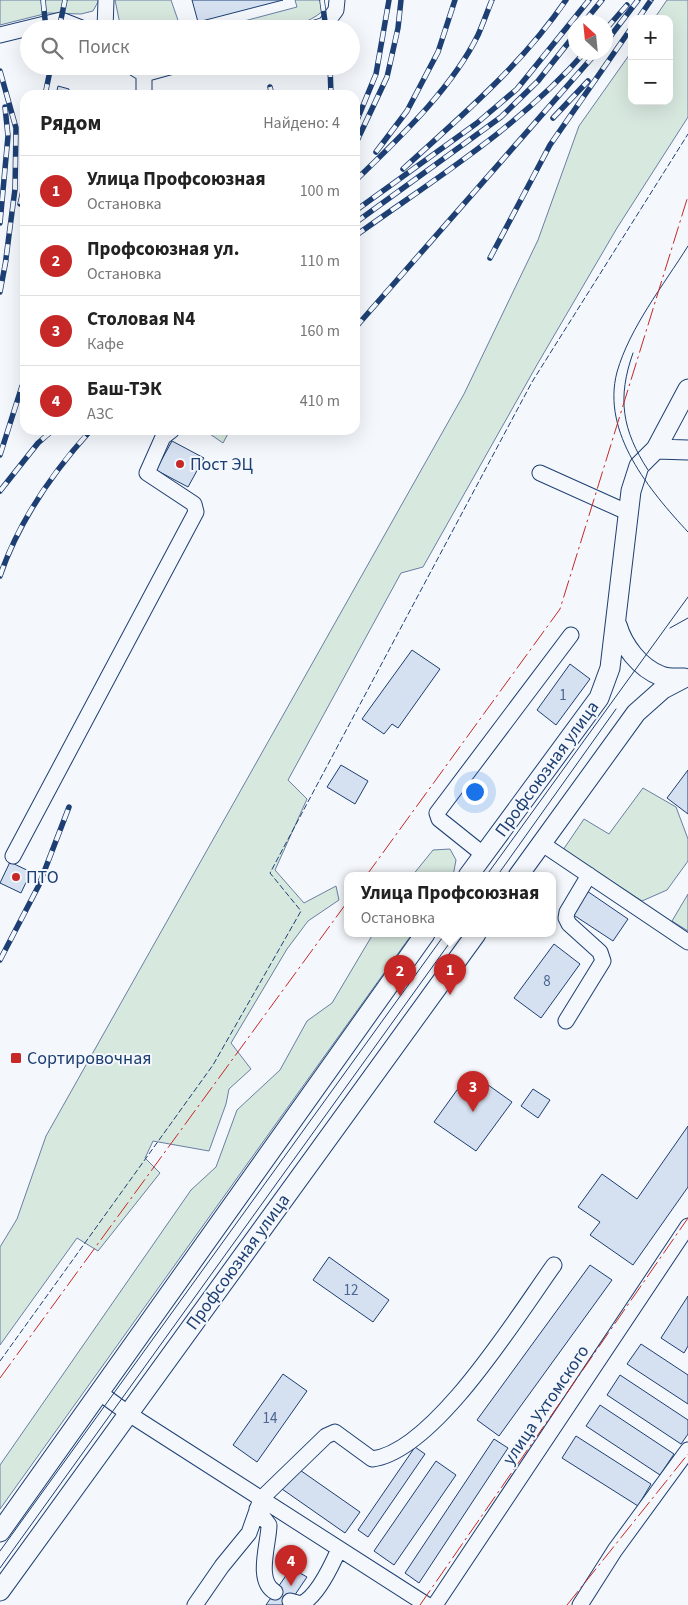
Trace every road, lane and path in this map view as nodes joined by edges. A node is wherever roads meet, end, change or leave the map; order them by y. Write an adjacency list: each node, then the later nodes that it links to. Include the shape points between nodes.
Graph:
1 (106, 0): 3 (street)
2 (337, 0): 4 (street, via 336,10)
3 (105, 20)
4 (329, 20)
5 (20, 30): 6 (street)
6 (0, 35)
7 (144, 75): 8 (street)
8 (144, 90)
9 (688, 389): 11 (main road, Профсоюзная улица)
10 (164, 435): 20 (street, via 147,473 194,504 196,512)
11 (656, 449): 12 (main road); 14 (main road, Профсоюзная улица, via 639,466 631,491)
12 (688, 450)
13 (540, 473): 14 (street)
14 (629, 514): 15 (main road, Профсоюзная улица)
15 (617, 625): 17 (main road, via 622,642 644,666 662,677); 19 (main road, Профсоюзная улица, via 610,668 600,698)
16 (571, 636): 19 (street, via 437,812 439,819)
17 (686, 678): 18 (main road, via 663,689 636,713)
18 (541, 843): 22 (main road); 23 (street)
19 (484, 855): 21 (main road, Профсоюзная улица)
20 (13, 856)
21 (471, 872)
22 (521, 872)
23 (589, 876): 26 (street); 27 (street, via 566,918 600,952 603,962)
24 (424, 937): 30 (main road, Профсоюзная улица)
25 (474, 937): 31 (main road, Профсоюзная улица)
26 (688, 942)
27 (566, 1021)
28 (688, 1226): 41 (street, улица Ухтомского)
29 (554, 1265): 33 (street, via 461,1394 438,1420 383,1458 372,1459 336,1432 326,1436)
30 (100, 1393): 31 (street); 34 (main road, Профсоюзная улица)
31 (129, 1414): 33 (street); 36 (main road, Профсоюзная улица)
32 (688, 1450): 42 (street, via 615,1550)
33 (259, 1504): 35 (street); 37 (street, via 269,1523 264,1571 267,1585); 39 (street, via 249,1534)
34 (0, 1532)
35 (340, 1549): 38 (street, via 329,1572 307,1601 298,1604); 40 (street)
36 (0, 1591)
37 (275, 1592)
38 (290, 1601)
39 (195, 1605)
40 (427, 1605)
41 (435, 1605)
42 (580, 1605)

